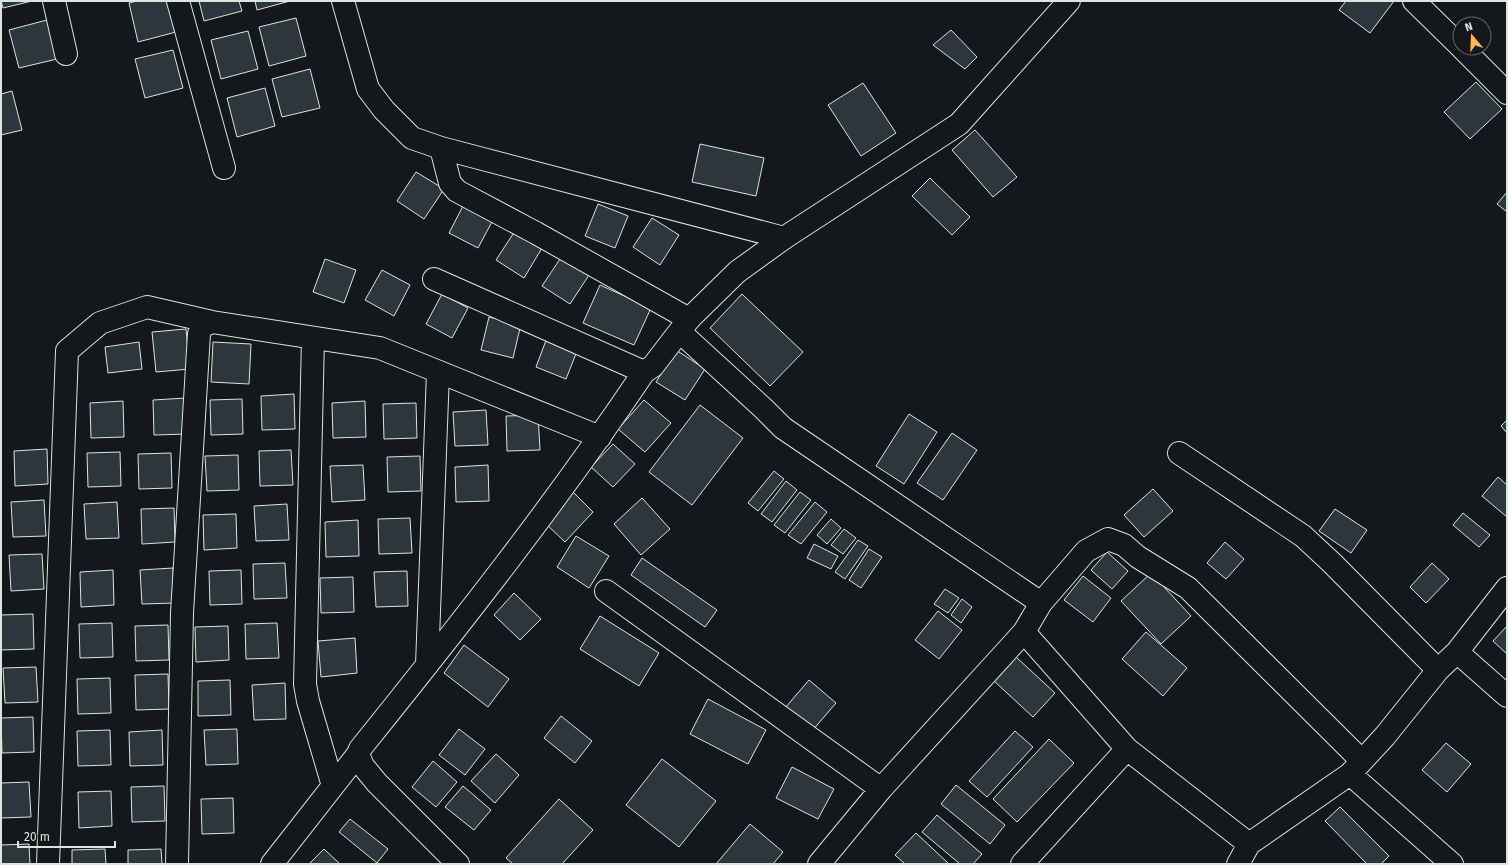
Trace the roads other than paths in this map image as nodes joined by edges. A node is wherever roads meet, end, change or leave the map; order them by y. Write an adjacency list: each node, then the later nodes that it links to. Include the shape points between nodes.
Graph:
1 (54, 1): 7 (street)
2 (178, 1): 11 (street)
3 (343, 1): 10 (street, via 368,89 384,110 412,138)
4 (1069, 1): 12 (street, via 960,124)
5 (1414, 1): 6 (street)
6 (1452, 38)
7 (66, 54)
8 (1470, 56): 9 (street)
9 (1507, 93)
10 (441, 148): 12 (street); 15 (street, via 450,183 457,191 536,232)
11 (224, 168)
12 (784, 238): 15 (street, via 738,272)
13 (434, 279): 18 (street)
14 (212, 322): 16 (street); 35 (street, via 147,307 100,323 67,351); 36 (street, via 202,326 198,334 182,613)
15 (684, 326): 18 (street, via 653,366); 23 (street, via 783,428)
16 (313, 338): 17 (street, via 380,348); 32 (street, via 305,684)
17 (438, 372): 19 (street); 26 (street)
18 (644, 372): 19 (street)
19 (600, 437): 26 (street, via 500,574)
20 (1180, 453): 27 (street, via 1303,536)
21 (1507, 588): 25 (street)
22 (606, 591): 33 (street)
23 (1041, 603): 24 (street); 31 (street, via 1086,551 1108,539 1124,545 1138,557 1188,588)
24 (1024, 632): 29 (street); 33 (street)
25 (1457, 652): 27 (street); 28 (street)
26 (428, 665): 30 (street)
27 (1438, 670): 31 (street)
28 (1507, 696)
29 (1127, 749): 34 (street); 40 (street)
30 (358, 754): 32 (street); 38 (street, via 363,766 377,783)
31 (1356, 768): 34 (street); 42 (street)
32 (333, 786): 37 (street)
33 (881, 789): 39 (street)
34 (1249, 844): 41 (street)
35 (48, 864)
36 (177, 864)
37 (272, 864)
38 (458, 864)
39 (819, 864)
40 (1022, 864)
41 (1238, 864)
42 (1452, 864)

